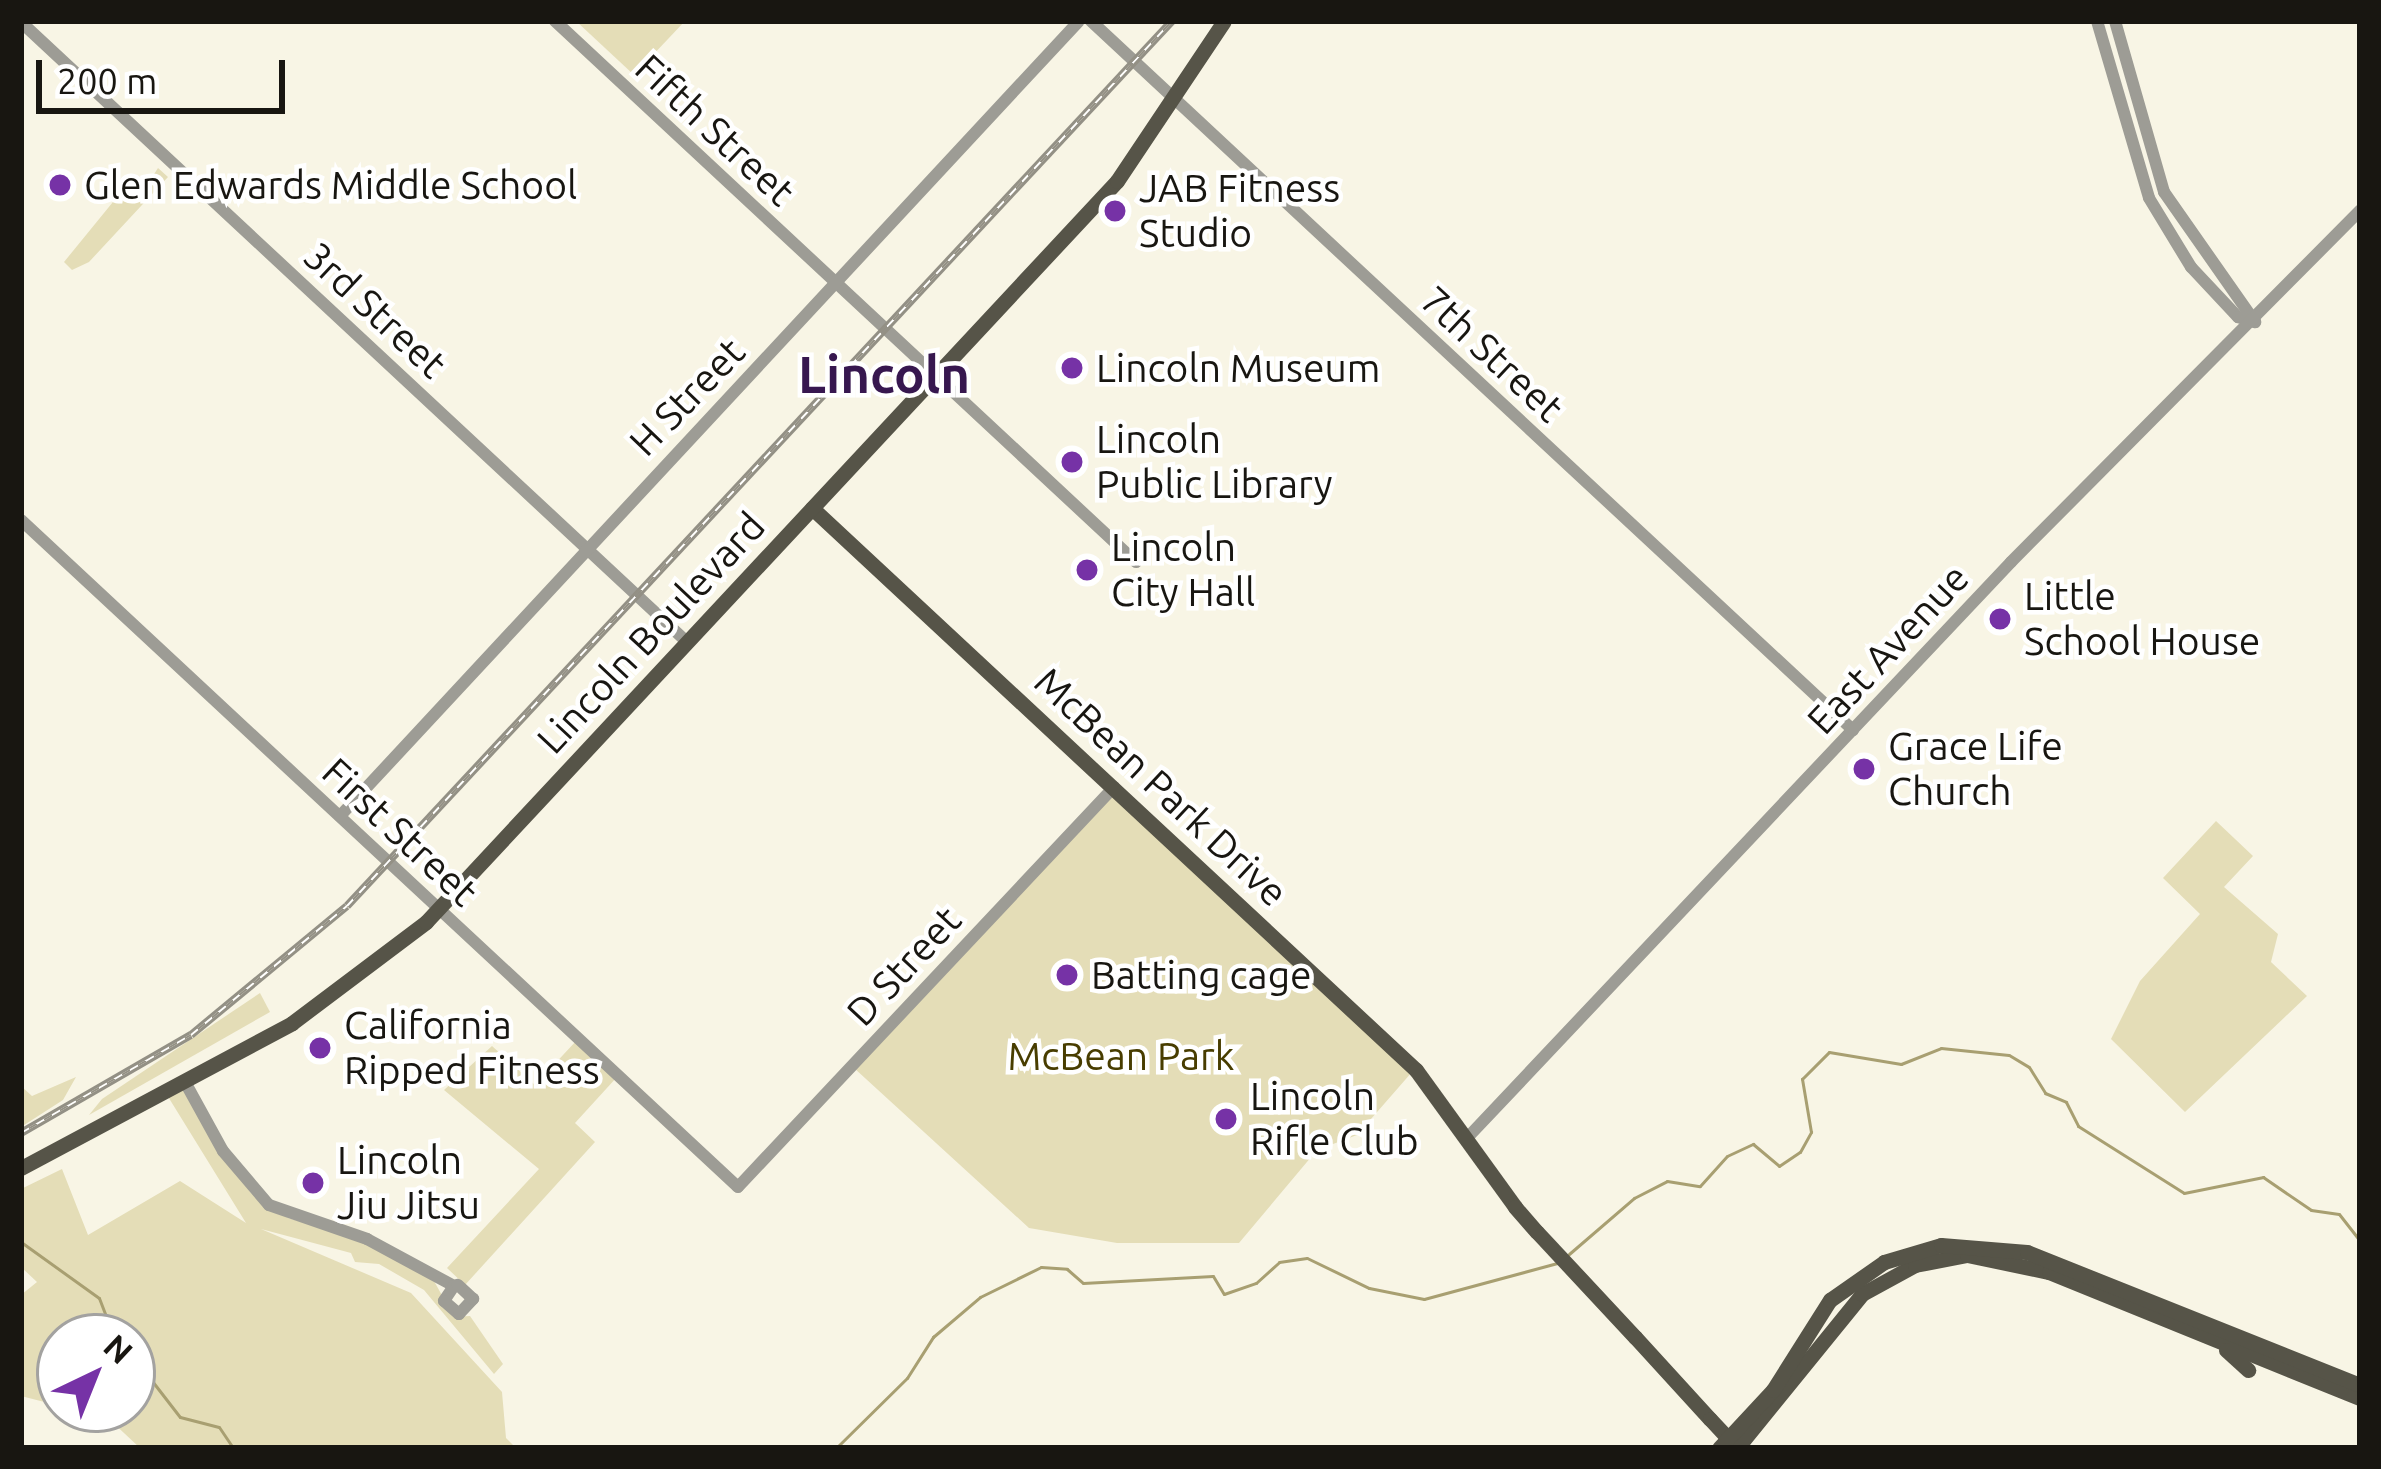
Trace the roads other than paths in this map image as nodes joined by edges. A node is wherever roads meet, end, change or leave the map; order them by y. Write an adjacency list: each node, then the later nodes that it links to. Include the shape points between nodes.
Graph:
1 (555, 21): 12 (street, Fifth Street)
2 (1078, 21): 12 (street, H Street)
3 (1090, 21): 8 (street, 7th Street)
4 (1224, 21): 8 (main road, Lincoln Boulevard)
5 (2097, 21): 9 (street)
6 (2115, 21): 11 (street, via 2153,165)
7 (21, 22): 21 (street, 3rd Street)
8 (1174, 99): 18 (main road, Lincoln Boulevard, via 1117,181); 24 (street, 7th Street)
9 (2149, 198): 11 (street); 15 (street, via 2191,267)
10 (2360, 211): 14 (street, East Avenue)
11 (2177, 218): 13 (street)
12 (836, 282): 18 (street, Fifth Street); 21 (street, H Street)
13 (2249, 305): 14 (street); 16 (street)
14 (2268, 308): 16 (street, East Avenue)
15 (2238, 317): 16 (street); 17 (street)
16 (2254, 322): 17 (street, East Avenue)
17 (2242, 335): 24 (street, East Avenue)
18 (936, 376): 19 (main road, Lincoln Boulevard); 22 (street, Fifth Street)
19 (812, 508): 23 (main road, Lincoln Boulevard); 25 (main road, McBean Park Drive)
20 (21, 520): 26 (street, First Street)
21 (587, 549): 23 (street, 3rd Street); 26 (street, H Street)
22 (1136, 562)
23 (687, 642): 27 (main road, Lincoln Boulevard)
24 (1853, 730): 29 (street, East Avenue)
25 (1114, 787): 29 (main road, McBean Park Drive, via 1414,1068); 31 (street, D Street)
26 (340, 816): 27 (street, First Street)
27 (439, 909): 28 (main road, Lincoln Boulevard, via 325,1002); 31 (street, First Street)
28 (185, 1082): 30 (main road, Lincoln Boulevard); 32 (street, via 223,1151 263,1200 368,1239)
29 (1469, 1136): 38 (main road, McBean Park Drive, via 1537,1232)
30 (21, 1168)
31 (738, 1187)
32 (452, 1290)
33 (2148, 1312): 34 (main road); 35 (main road, via 2238,1355); 38 (main road, via 2000,1258 1915,1265 1843,1311 1784,1399)
34 (2267, 1353): 36 (main road); 37 (main road); 38 (main road, via 2027,1252 1941,1245 1884,1262 1831,1300)
35 (2248, 1370)
36 (2360, 1385)
37 (2360, 1398)
38 (1730, 1446)

